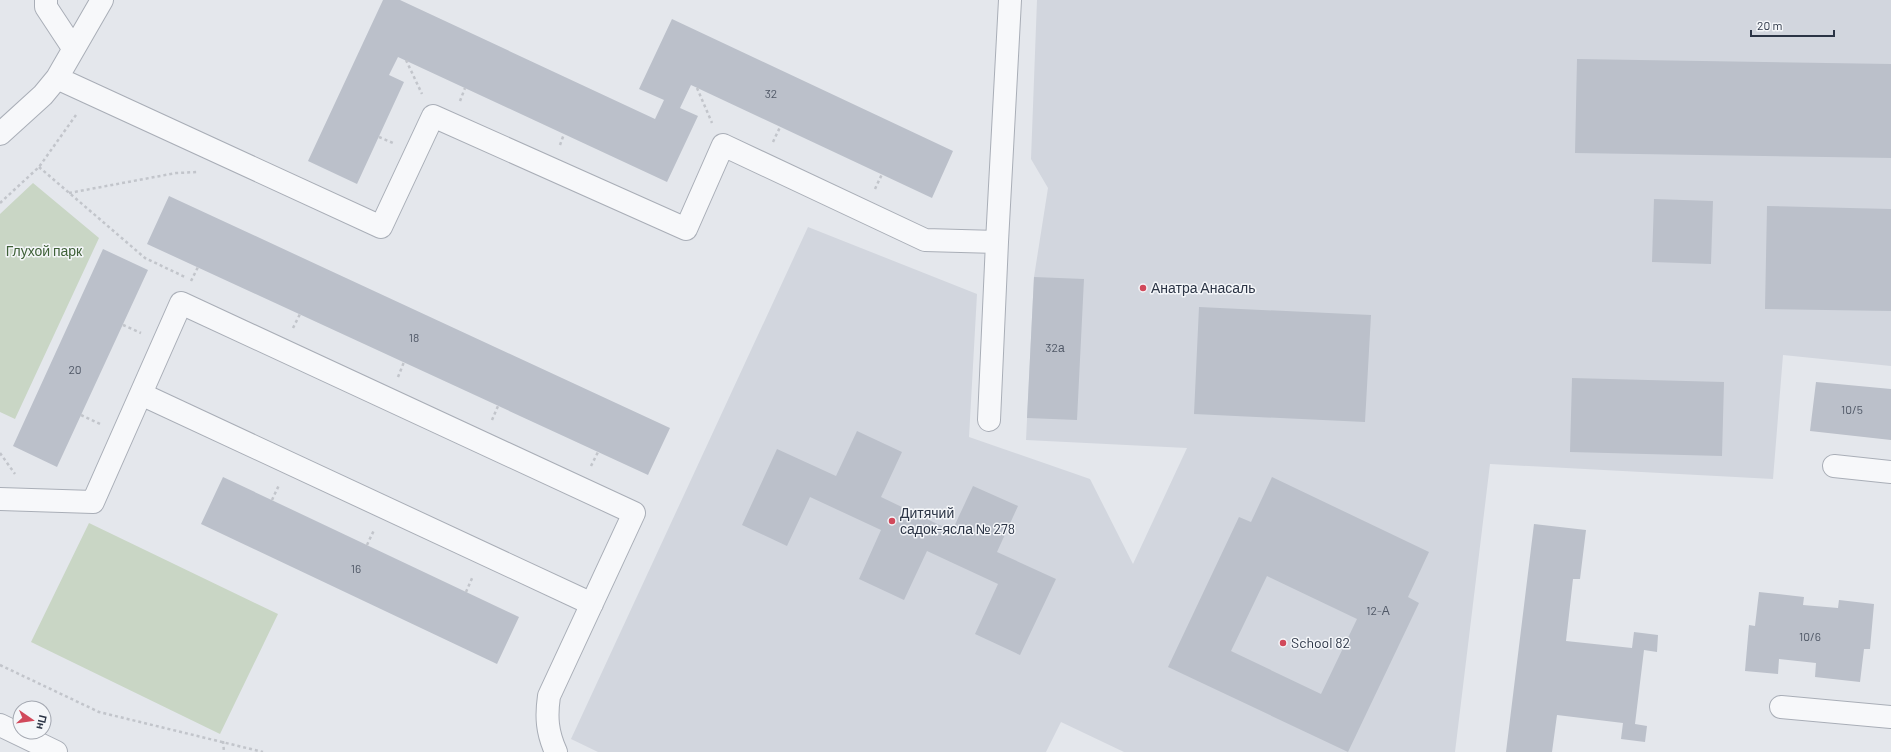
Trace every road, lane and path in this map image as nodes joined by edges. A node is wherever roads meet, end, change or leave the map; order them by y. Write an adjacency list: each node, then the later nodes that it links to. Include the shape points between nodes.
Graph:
1 (46, 0): 4 (street, via 46,7)
2 (102, 0): 4 (street)
3 (1010, 0): 16 (street)
4 (74, 48): 6 (street)
5 (406, 60): 9 (path)
6 (57, 78): 10 (street, via 43,96); 12 (street)
7 (697, 88): 11 (path)
8 (76, 115): 13 (path)
9 (433, 116): 11 (street, via 686,228); 12 (street, via 381,227)
10 (0, 134)
11 (722, 145): 16 (street, via 925,240)
12 (226, 156): 14 (path, via 212,171 176,173)
13 (39, 168): 14 (path); 15 (path)
14 (69, 193): 17 (path, via 145,258)
15 (0, 203)
16 (997, 242): 19 (street)
17 (192, 280)
18 (141, 394): 22 (street, via 93,502); 23 (street); 23 (street, via 181,303 634,513)
19 (989, 420)
20 (1834, 466): 21 (street)
21 (1891, 472)
22 (0, 499)
23 (592, 604): 32 (street, via 549,696 546,716 549,736)
24 (0, 665): 28 (path, via 99,712)
25 (1781, 707): 26 (street)
26 (1891, 717)
27 (0, 725): 29 (street)
28 (223, 741): 30 (path); 31 (path)
29 (56, 752)
30 (224, 752)
31 (263, 752)
32 (556, 752)

